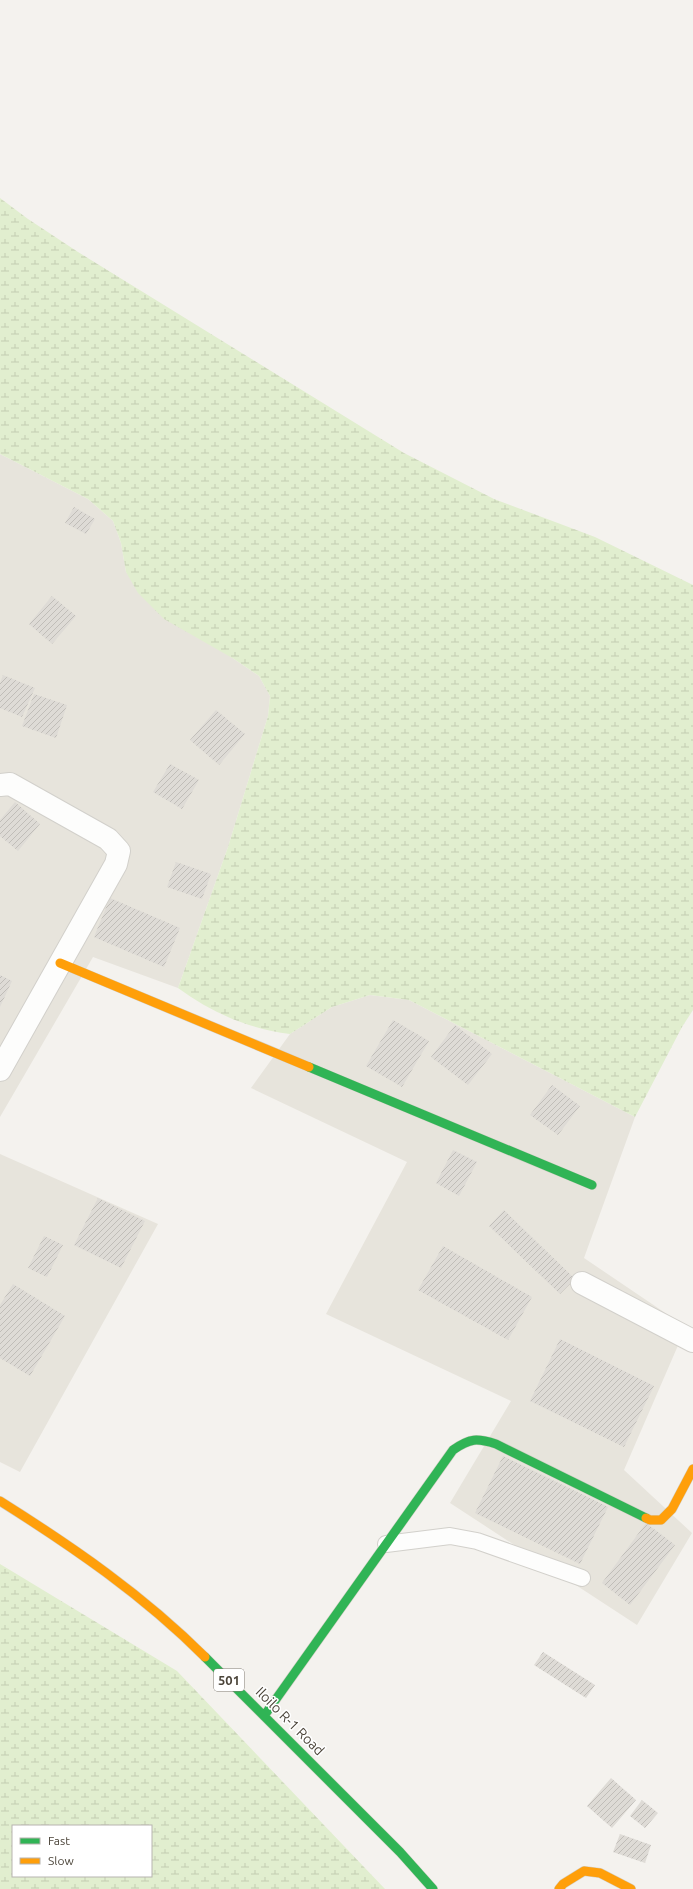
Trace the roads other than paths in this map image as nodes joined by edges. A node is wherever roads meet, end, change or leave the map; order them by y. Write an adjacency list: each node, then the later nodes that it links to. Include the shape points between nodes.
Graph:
1 (0, 785): 2 (street, via 10,784 108,839 119,851 116,864)
2 (60, 963): 3 (street); 4 (street)
3 (0, 1070)
4 (592, 1185)
5 (582, 1283): 6 (street)
6 (693, 1341)
7 (693, 1469): 9 (street, via 672,1509 661,1520 650,1520 496,1444 475,1438 464,1441 453,1450)
8 (0, 1502): 11 (street, Iloilo R-1 Road / 501, via 61,1539 127,1587 187,1639)
9 (386, 1544): 10 (lane, via 450,1536 470,1540); 11 (street)
10 (582, 1578)
11 (264, 1716): 12 (street, Iloilo R-1 Road / 501, via 400,1852)
12 (433, 1889)
13 (559, 1889): 14 (street, via 584,1871 600,1873)
14 (631, 1889)

